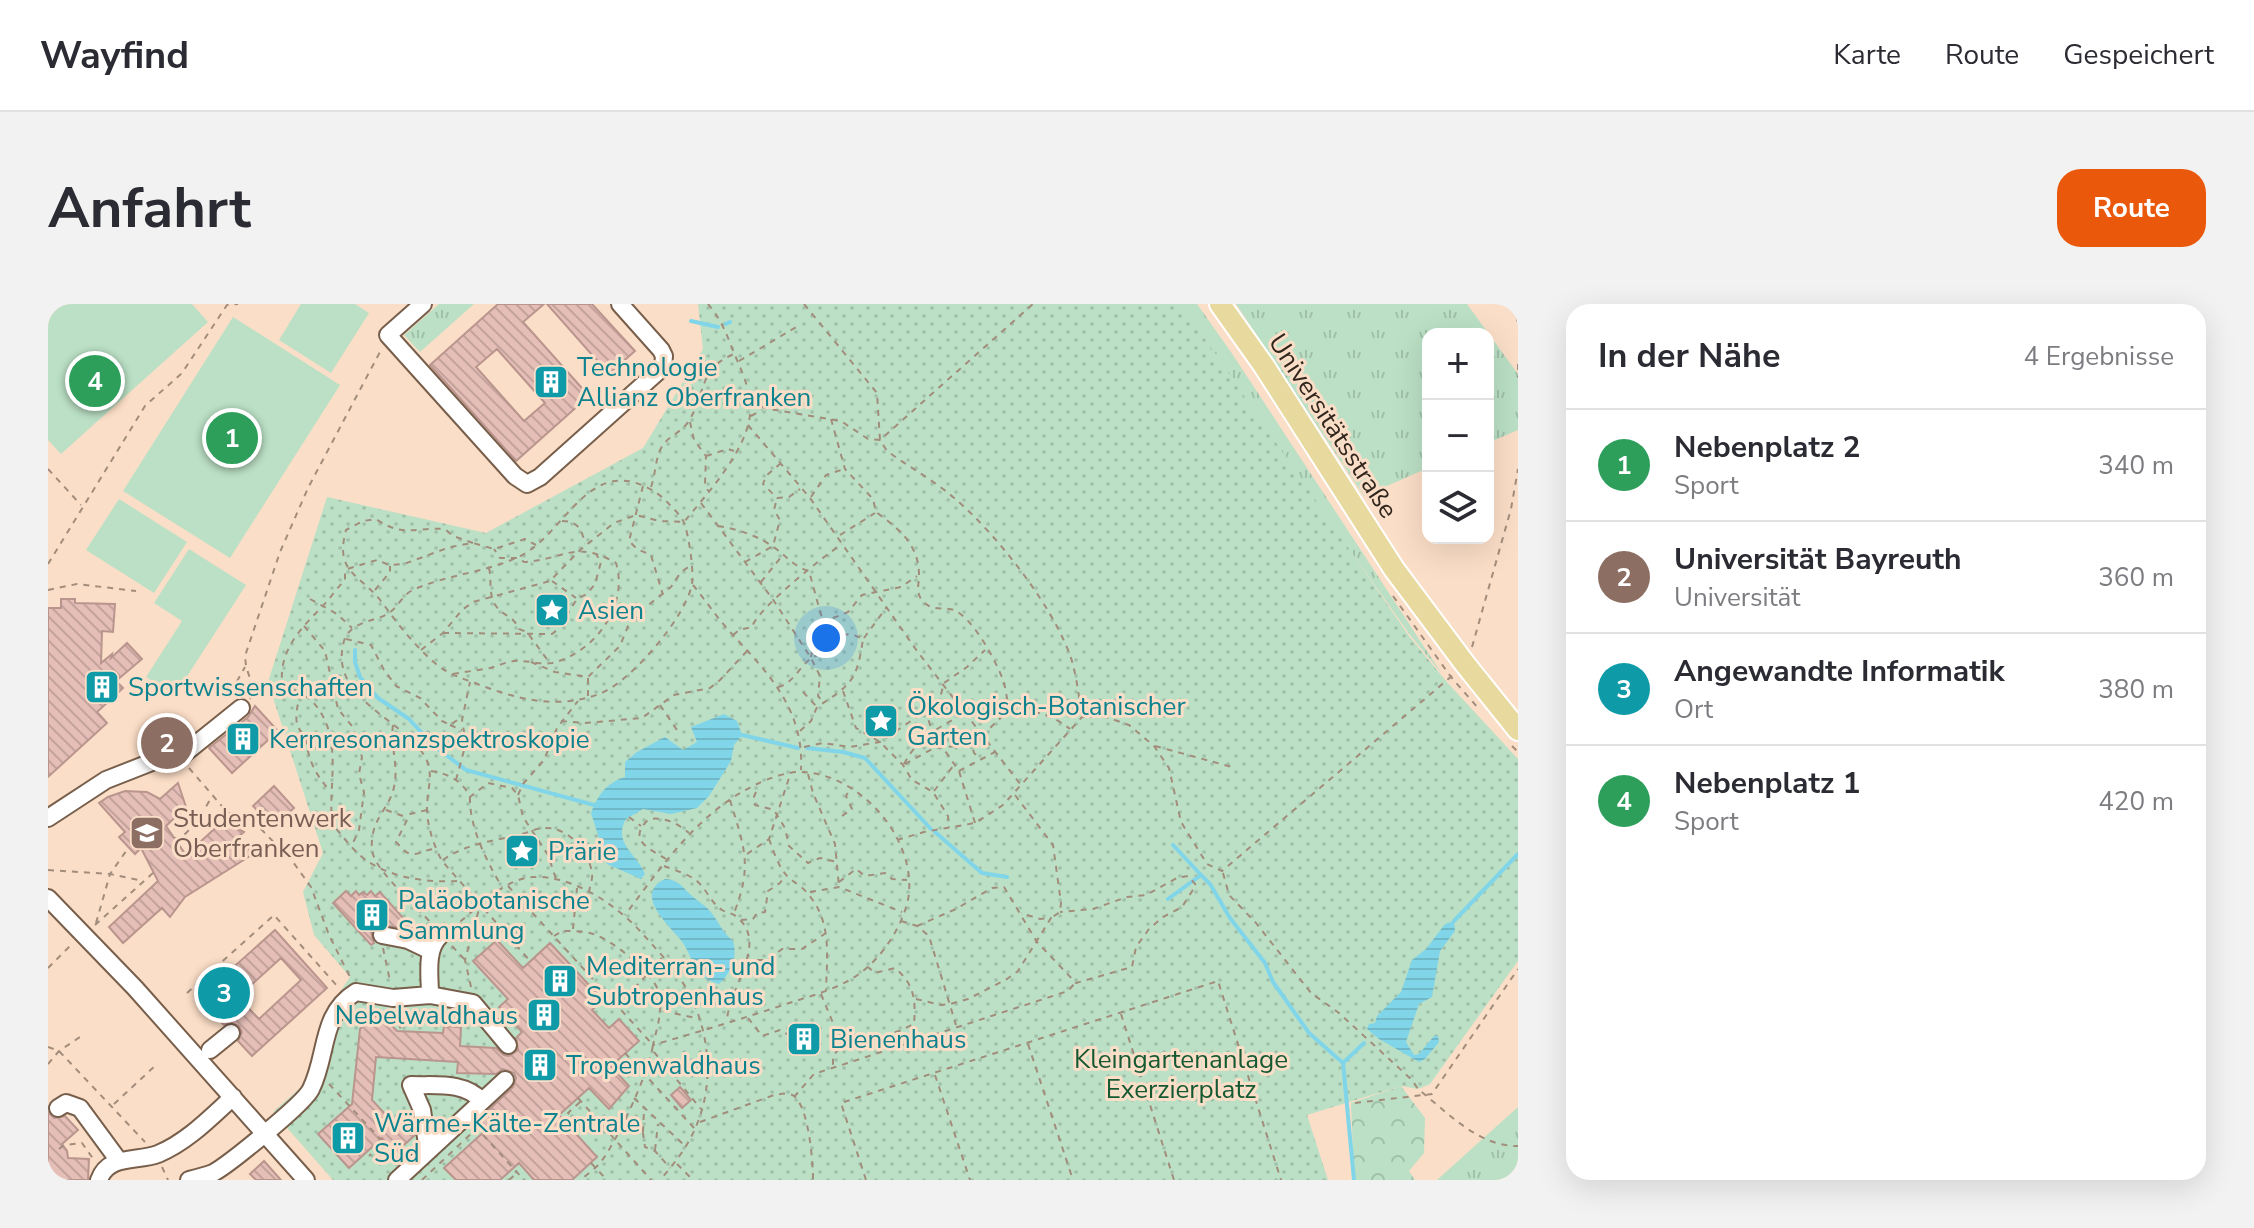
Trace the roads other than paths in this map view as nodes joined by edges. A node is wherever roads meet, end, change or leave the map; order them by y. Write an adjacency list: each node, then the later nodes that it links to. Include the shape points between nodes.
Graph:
1 (423, 304): 2 (street, via 388,335 527,484 663,367 661,350)
2 (620, 304)
3 (1220, 304): 5 (main road, Universitätsstraße, via 1394,569)
4 (241, 708): 6 (street, via 180,757 106,780)
5 (1518, 730)
6 (48, 818)
7 (48, 898): 16 (street, via 90,929)
8 (382, 935): 10 (street)
9 (441, 936): 10 (street)
10 (431, 951): 11 (street)
11 (430, 995): 13 (street, via 473,1003); 19 (street, via 350,995 329,1023 310,1092)
12 (231, 1033): 14 (street)
13 (508, 1045)
14 (210, 1050)
15 (505, 1080): 17 (street)
16 (233, 1097): 19 (street); 21 (street, via 181,1142 156,1155)
17 (482, 1101): 20 (street, via 471,1122); 20 (street, via 460,1087 411,1085 422,1110)
18 (58, 1108): 21 (street, via 66,1103 80,1108)
19 (265, 1132): 23 (street, via 212,1173); 24 (street)
20 (428, 1151): 25 (street)
21 (119, 1161): 22 (street)
22 (101, 1175)
23 (189, 1180)
24 (306, 1180)
25 (397, 1180)

